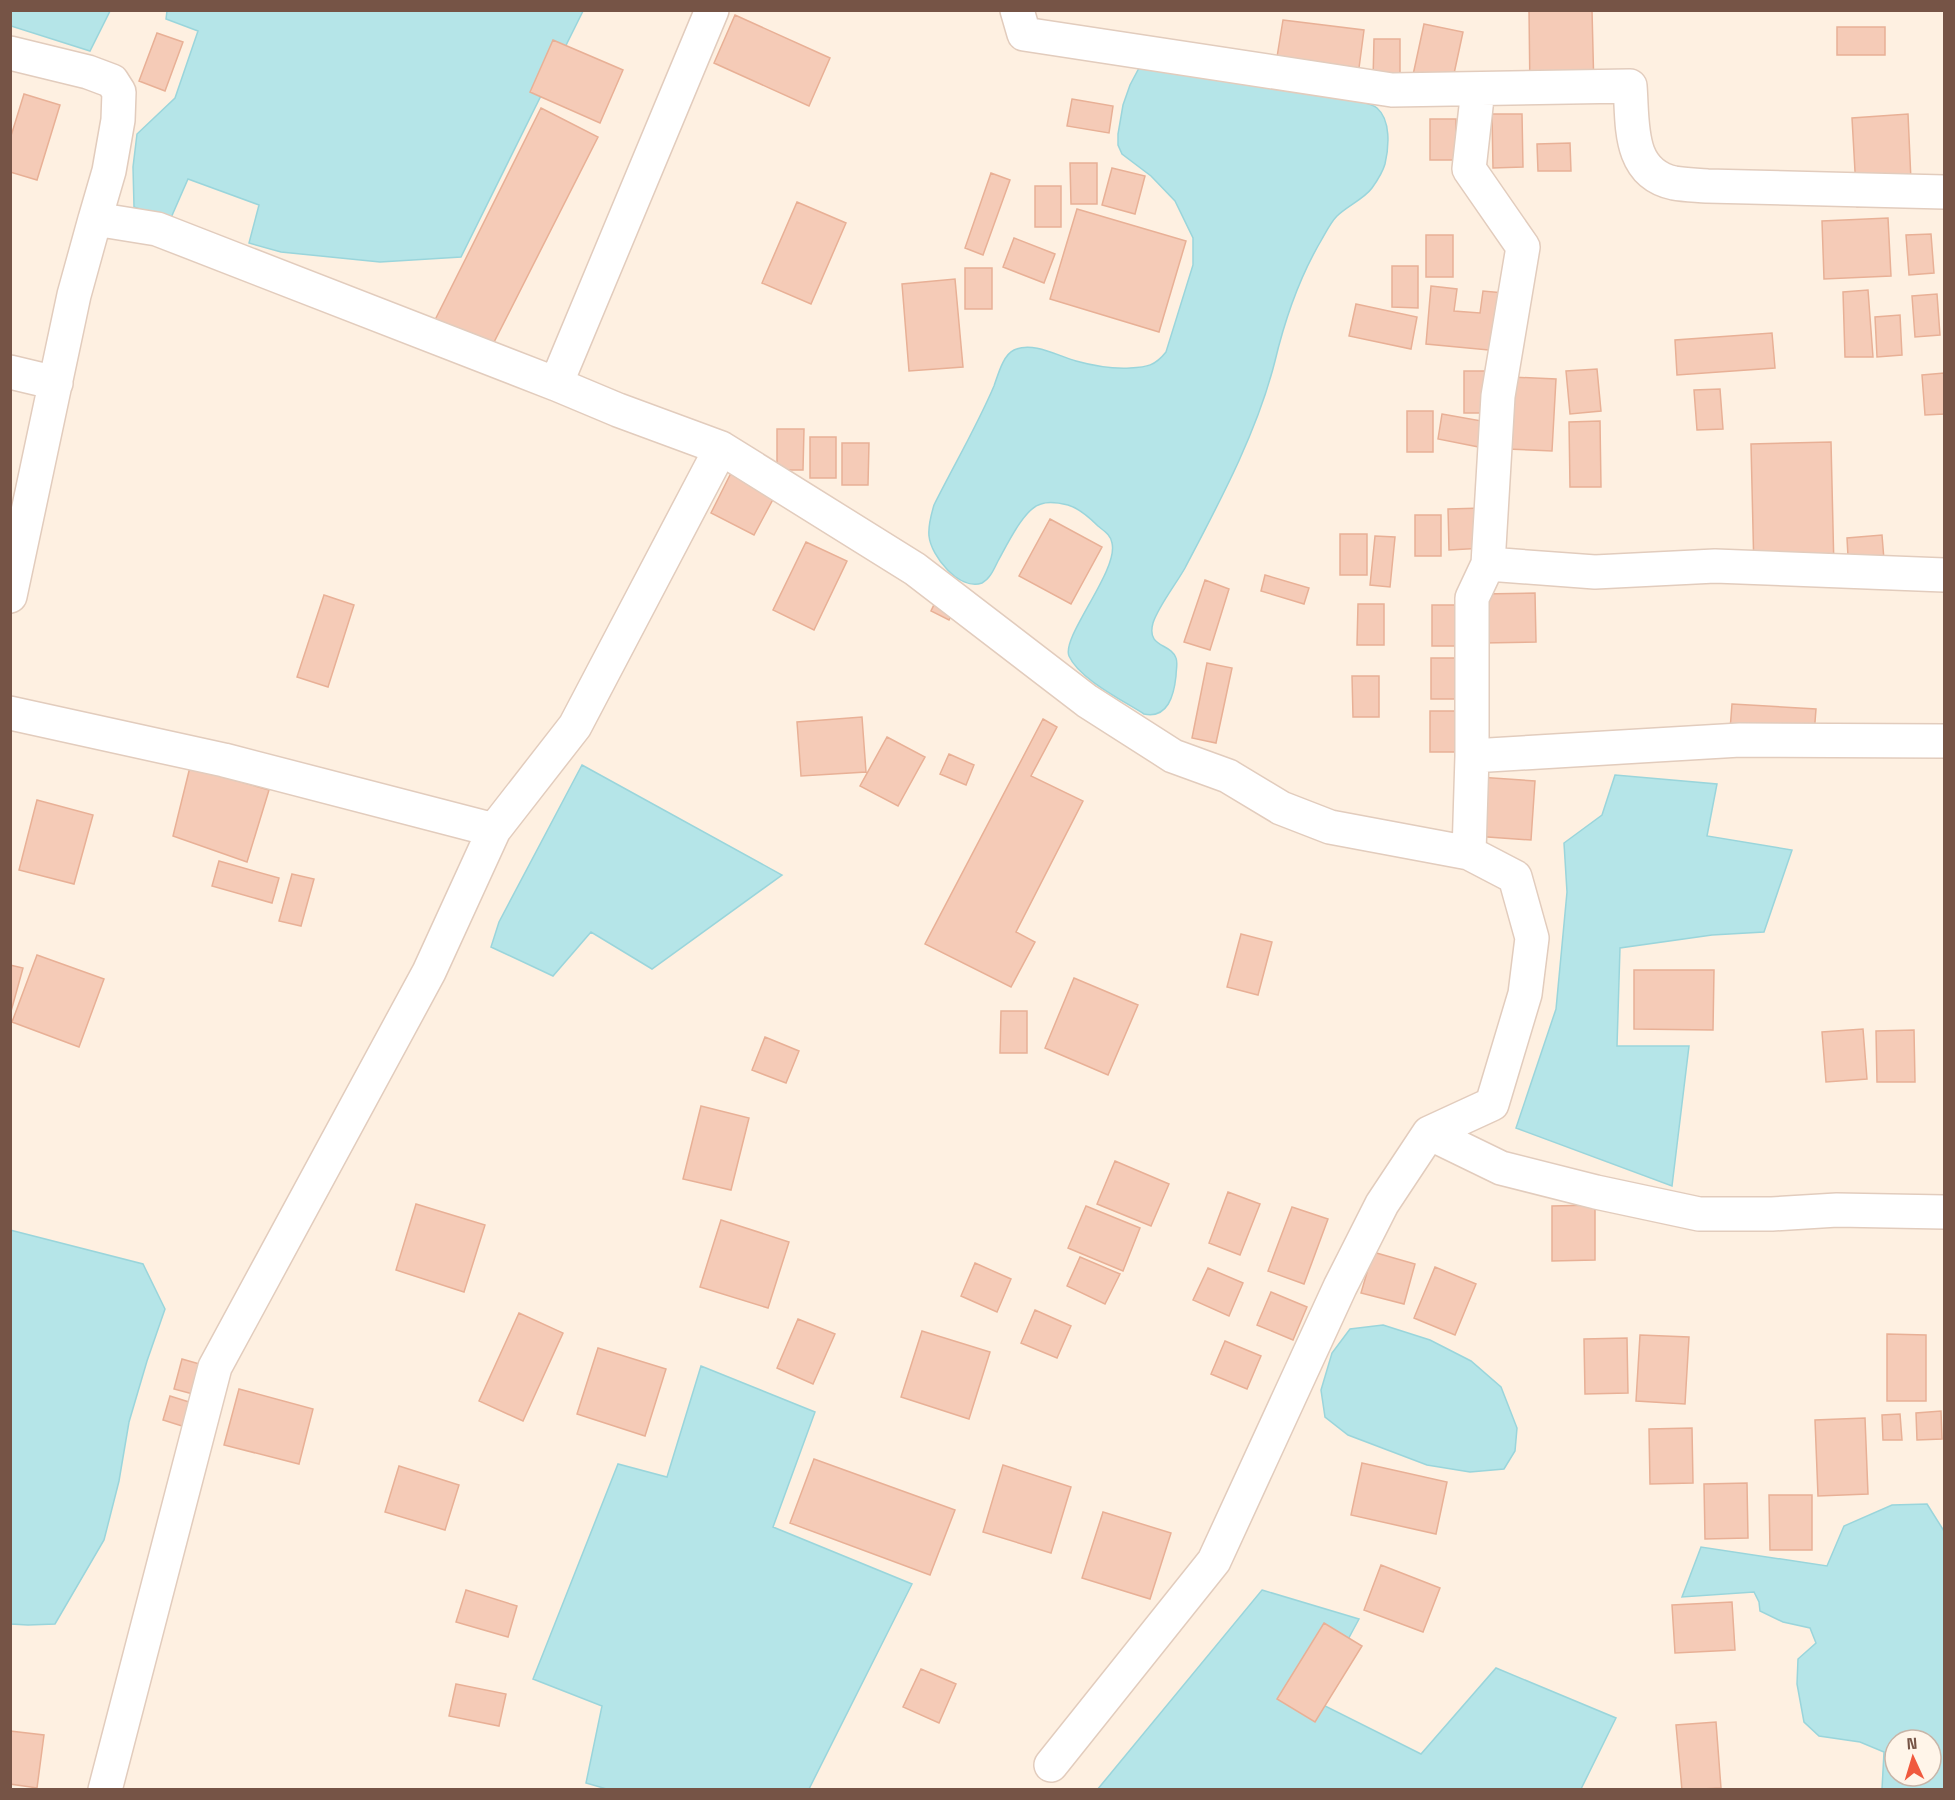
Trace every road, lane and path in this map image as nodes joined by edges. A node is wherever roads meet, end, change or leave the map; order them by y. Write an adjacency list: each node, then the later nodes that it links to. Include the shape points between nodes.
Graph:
1 (712, 10): 9 (street)
2 (1017, 10): 4 (street, via 1024,34 1392,90)
3 (10, 53): 6 (street, via 88,72 112,81 119,92 109,171)
4 (1478, 89): 5 (street, via 1630,86 1636,153 1649,172 1673,183); 11 (street, via 1469,169 1523,247 1498,396)
5 (1944, 192)
6 (95, 219): 8 (street); 9 (street, via 157,230)
7 (10, 372): 8 (street)
8 (56, 383): 13 (street)
9 (556, 384): 10 (street)
10 (721, 448): 17 (street, via 576,726); 18 (street, via 915,569 1087,701 1173,756 1228,776 1281,808 1330,827)
11 (1488, 564): 12 (street, via 1595,572 1715,566); 16 (street, via 1472,598)
12 (1944, 574)
13 (10, 596)
14 (10, 713): 17 (street, via 224,760)
15 (1944, 741): 16 (street, via 1740,740)
16 (1472, 756): 18 (street)
17 (494, 830): 22 (street, via 429,972 215,1367)
18 (1469, 853): 19 (street, via 1515,877 1532,938 1525,994 1492,1104)
19 (1429, 1133): 20 (street, via 1501,1168 1699,1214); 21 (street, via 1382,1204 1214,1561)
20 (1944, 1212)
21 (1051, 1765)
22 (105, 1790)

